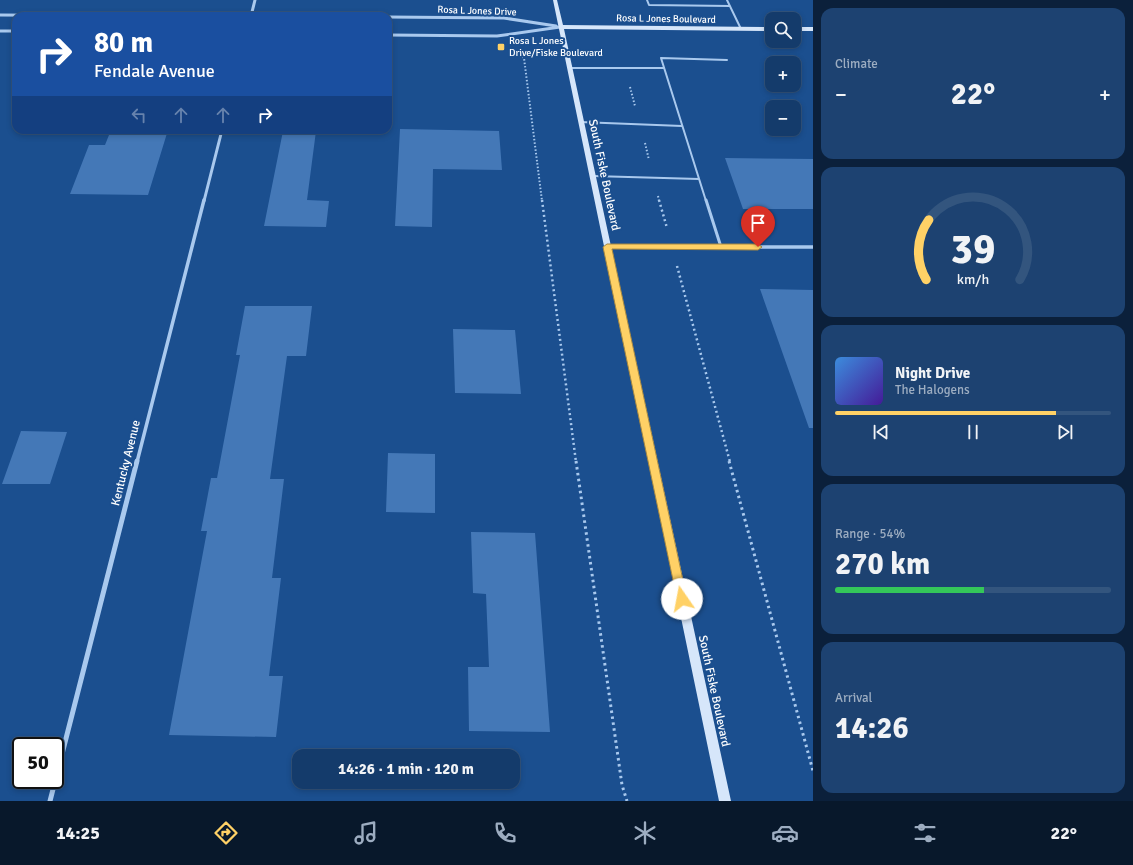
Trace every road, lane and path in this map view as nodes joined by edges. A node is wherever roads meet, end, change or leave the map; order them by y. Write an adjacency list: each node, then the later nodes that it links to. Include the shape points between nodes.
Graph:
1 (255, 0): 6 (street)
2 (555, 0): 10 (main road, South Fiske Boulevard)
3 (647, 0): 5 (lane, via 649,5)
4 (727, 0): 5 (lane)
5 (730, 6): 11 (lane)
6 (252, 12)
7 (0, 15): 8 (street)
8 (12, 15)
9 (392, 17): 10 (street, Rosa L Jones Drive, via 504,18)
10 (560, 27): 11 (main road, Rosa L Jones Boulevard); 17 (street, Rosa L Jones Drive, via 497,36); 20 (main road, South Fiske Boulevard)
11 (741, 28): 12 (main road, Rosa L Jones Boulevard)
12 (765, 29)
13 (801, 29): 14 (main road)
14 (813, 29)
15 (0, 31): 16 (street)
16 (12, 31)
17 (392, 35)
18 (513, 52): 35 (path, via 524,58 580,491 622,785)
19 (728, 60): 21 (lane, via 661,58)
20 (569, 68): 21 (lane); 22 (main road, South Fiske Boulevard)
21 (664, 68): 23 (lane)
22 (580, 122): 23 (lane); 25 (main road, South Fiske Boulevard)
23 (682, 126): 26 (lane)
24 (221, 134): 34 (street, Kentucky Avenue)
25 (592, 176): 26 (lane); 29 (main road, South Fiske Boulevard)
26 (699, 179): 30 (lane)
27 (662, 208): 28 (path)
28 (668, 232)
29 (607, 247): 30 (street); 36 (main road, South Fiske Boulevard)
30 (721, 247): 31 (street)
31 (813, 247)
32 (677, 265): 33 (path)
33 (813, 772)
34 (50, 801)
35 (628, 801)
36 (725, 801)

